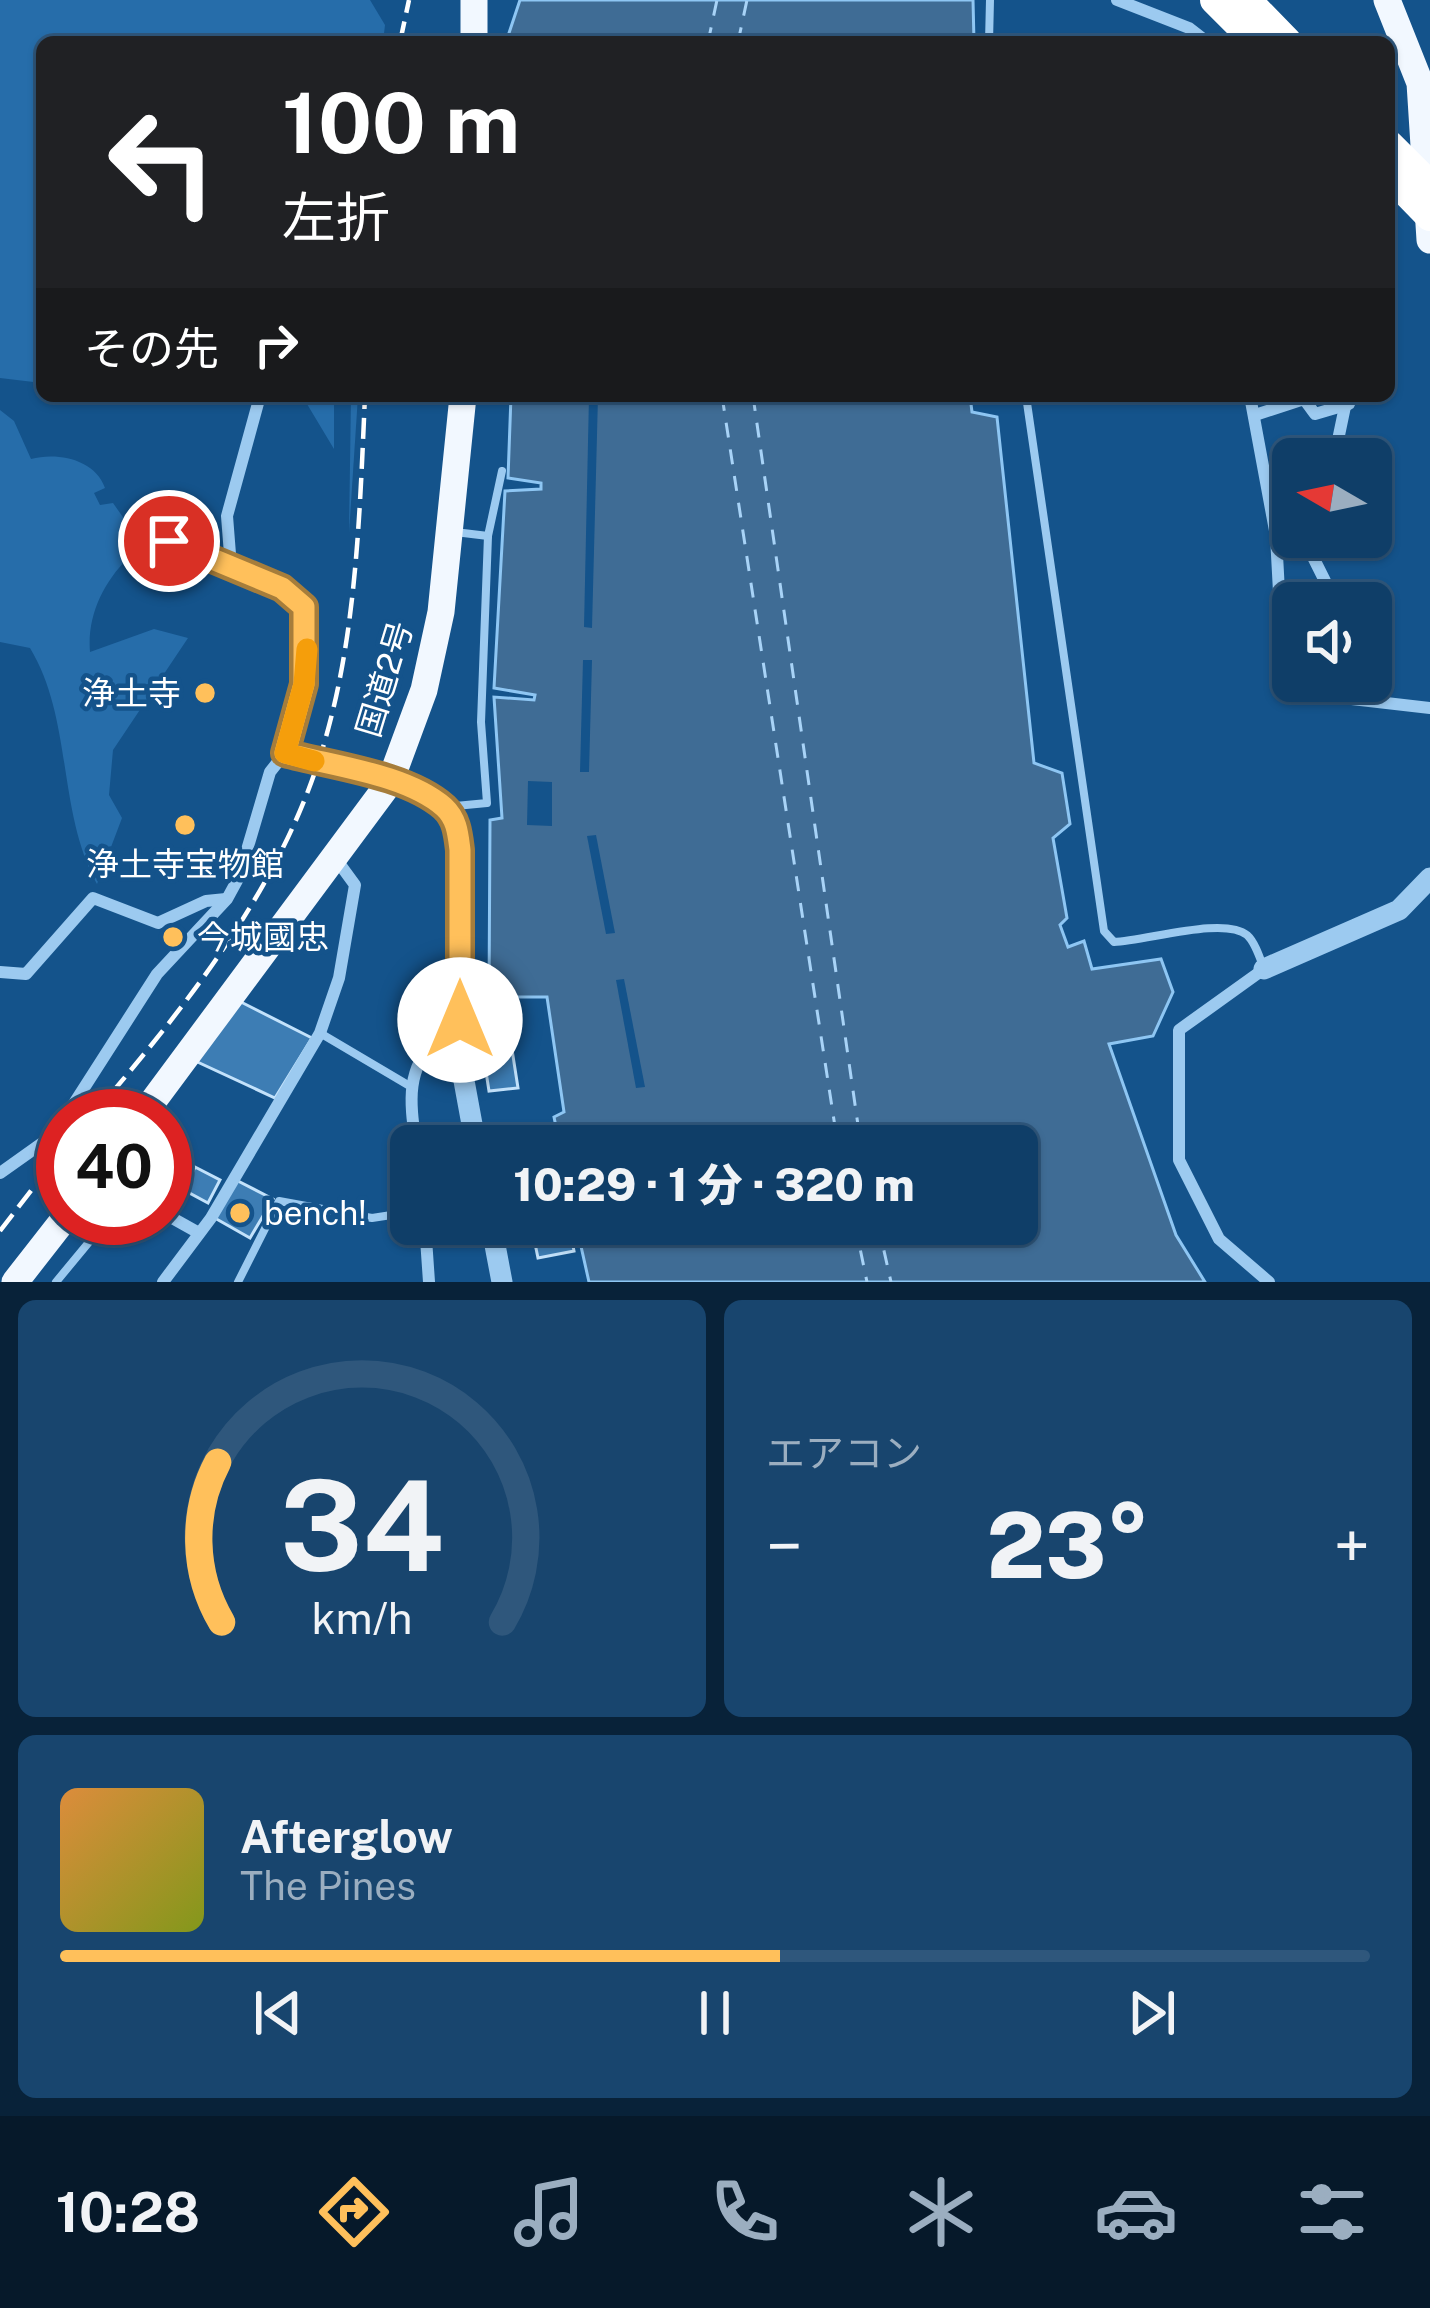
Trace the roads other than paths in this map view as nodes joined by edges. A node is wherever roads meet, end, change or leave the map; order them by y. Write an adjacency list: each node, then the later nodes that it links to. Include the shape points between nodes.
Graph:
1 (474, 0): 7 (highway)
2 (990, 0): 8 (lane)
3 (1118, 0): 9 (street)
4 (1215, 0): 10 (highway)
5 (1246, 0): 11 (highway)
6 (1388, 0): 16 (highway, via 1420,82)
7 (474, 36)
8 (989, 36)
9 (1200, 36)
10 (1251, 36)
11 (1281, 36)
12 (1395, 151): 14 (highway, bridge)
13 (1395, 181): 15 (highway, bridge)
14 (1430, 186)
15 (1430, 216)
16 (1430, 240)
17 (258, 402): 33 (street, via 227,516)
18 (463, 402): 30 (highway, 国道2号)
19 (1027, 402): 45 (lane, via 1104,931 1114,941 1139,941 1228,925 1250,936)
20 (1252, 402): 25 (street)
21 (1295, 402): 25 (street)
22 (1306, 402): 23 (street, via 1315,414)
23 (1342, 402)
24 (1348, 402): 26 (street)
25 (1255, 415): 28 (street)
26 (1339, 438)
27 (502, 471): 31 (lane)
28 (1272, 513)
29 (139, 528): 33 (street)
30 (453, 532): 31 (lane); 38 (highway, 国道2号, via 424,690)
31 (488, 536): 39 (lane, via 481,722 487,803)
32 (1314, 558): 34 (street)
33 (231, 567): 37 (street, via 282,588 304,607 304,684)
34 (1325, 580)
35 (1378, 702): 36 (street)
36 (1430, 708)
37 (285, 753): 38 (street); 43 (street, via 269,772)
38 (390, 782): 39 (street); 40 (highway, 国道2号)
39 (443, 807): 48 (street, via 457,826 460,850)
40 (336, 859): 47 (street, via 355,885); 51 (highway, 国道2号)
41 (1430, 878): 44 (street)
42 (1430, 894): 44 (street)
43 (227, 899): 46 (street, via 158,923 93,898 26,974); 50 (street, via 158,974)
44 (1399, 910): 45 (street)
45 (1264, 969): 69 (street, via 1179,1030 1177,1085 1179,1160 1198,1202 1219,1239)
46 (0, 972)
47 (320, 1033): 49 (lane); 58 (street)
48 (459, 1034): 49 (street, via 437,1036); 53 (street)
49 (408, 1085): 52 (street)
50 (83, 1089)
51 (162, 1089)
52 (413, 1125)
53 (473, 1125)
54 (36, 1148): 55 (street)
55 (0, 1173)
56 (390, 1215): 66 (lane, via 279,1201)
57 (192, 1229): 58 (street)
58 (200, 1233): 65 (street)
59 (44, 1245): 63 (highway)
60 (87, 1245): 64 (lane)
61 (426, 1245): 67 (street)
62 (495, 1245): 68 (street)
63 (15, 1282)
64 (56, 1282)
65 (163, 1282)
66 (238, 1282)
67 (428, 1282)
68 (502, 1282)
69 (1269, 1282)

